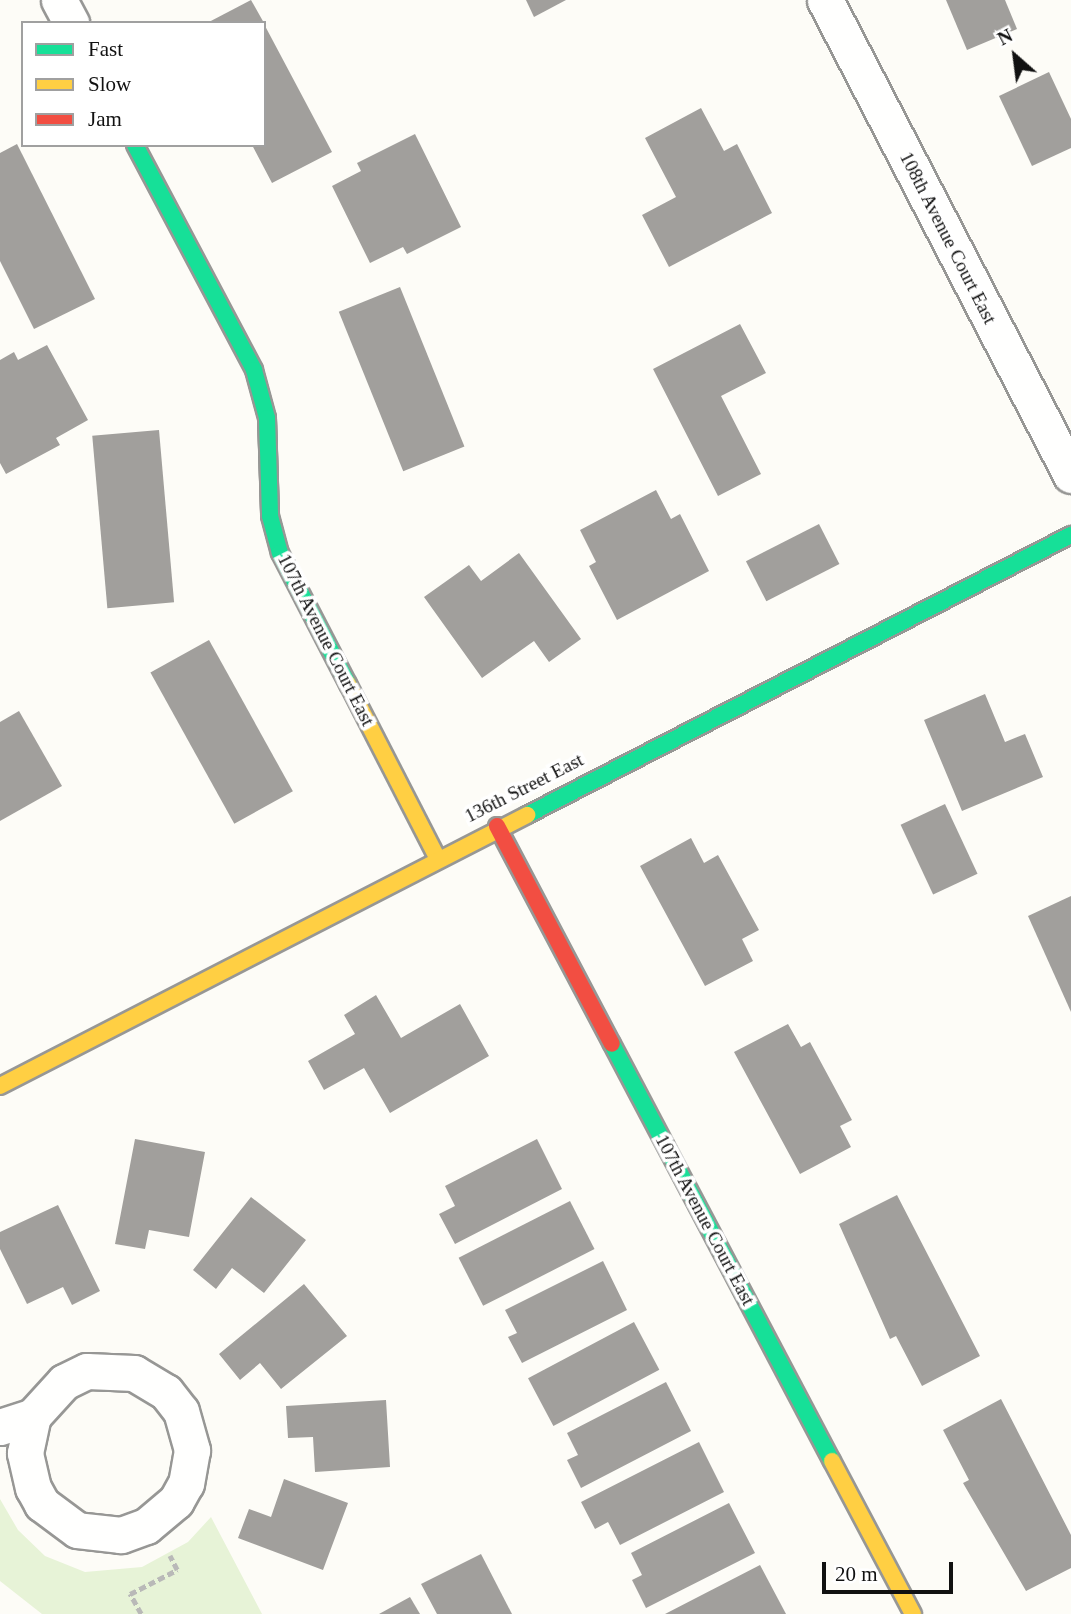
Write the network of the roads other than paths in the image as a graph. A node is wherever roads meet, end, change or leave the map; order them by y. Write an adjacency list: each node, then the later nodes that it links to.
1 (59, 0): 3 (street)
2 (825, 0): 5 (street, 108th Avenue Court East)
3 (70, 21)
4 (136, 147): 8 (street, 107th Avenue Court East)
5 (1071, 475)
6 (1071, 535): 7 (street, 136th Street East)
7 (497, 826): 8 (street, 136th Street East); 12 (street, 107th Avenue Court East)
8 (437, 857): 9 (street, 136th Street East)
9 (0, 1086)
10 (33, 1416): 10 (street); 11 (street)
11 (0, 1427)
12 (913, 1614)

